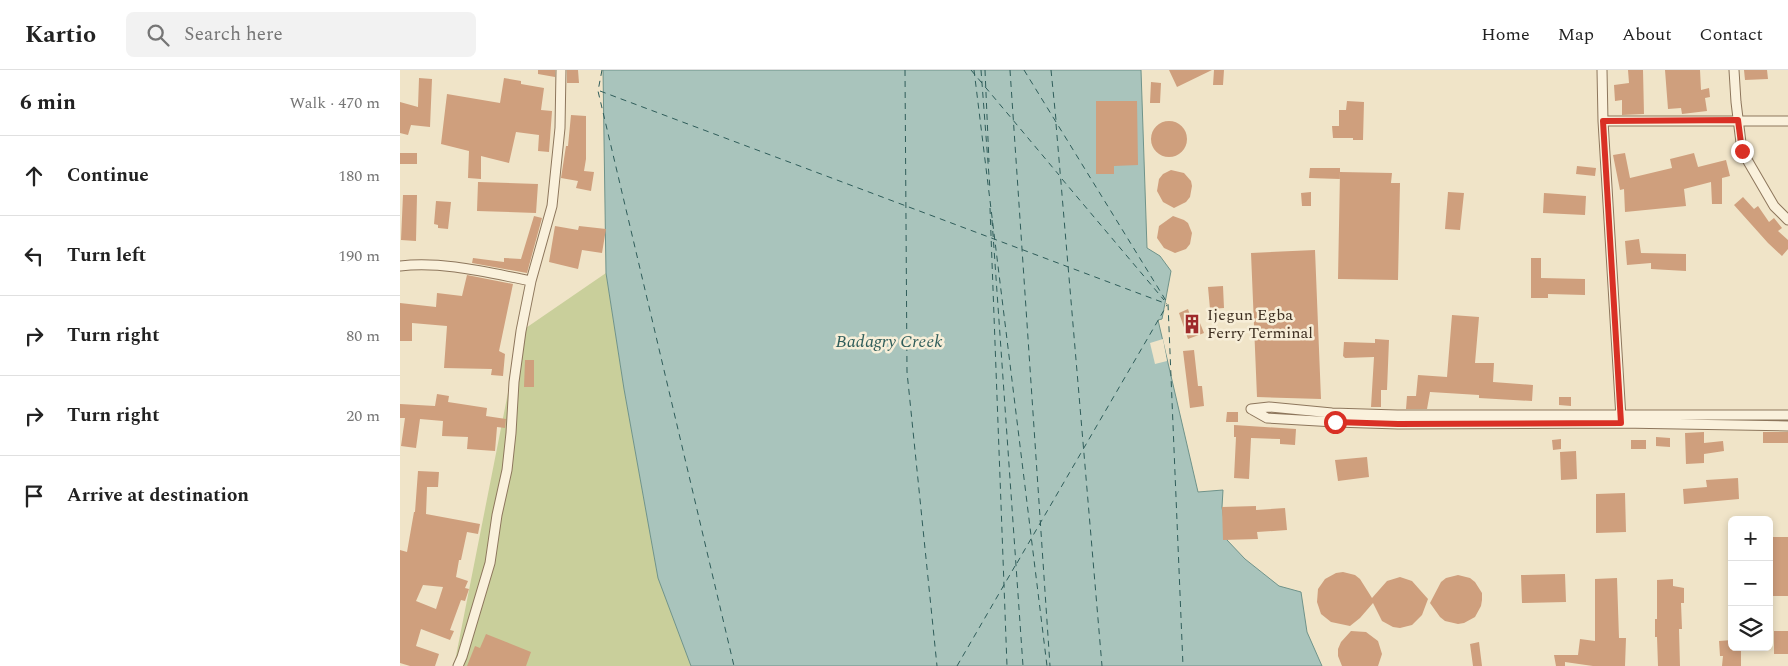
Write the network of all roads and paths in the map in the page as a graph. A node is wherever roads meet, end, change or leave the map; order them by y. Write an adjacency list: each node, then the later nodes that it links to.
1 (561, 70): 9 (street)
2 (1602, 70): 6 (street)
3 (1734, 70): 4 (street)
4 (1738, 120): 5 (street); 6 (street); 7 (street)
5 (1788, 120)
6 (1603, 121): 11 (street)
7 (1788, 220)
8 (400, 266): 9 (street)
9 (532, 281): 13 (street)
10 (1788, 415): 11 (street)
11 (1621, 419): 11 (street); 12 (street)
12 (1788, 426)
13 (458, 666)

